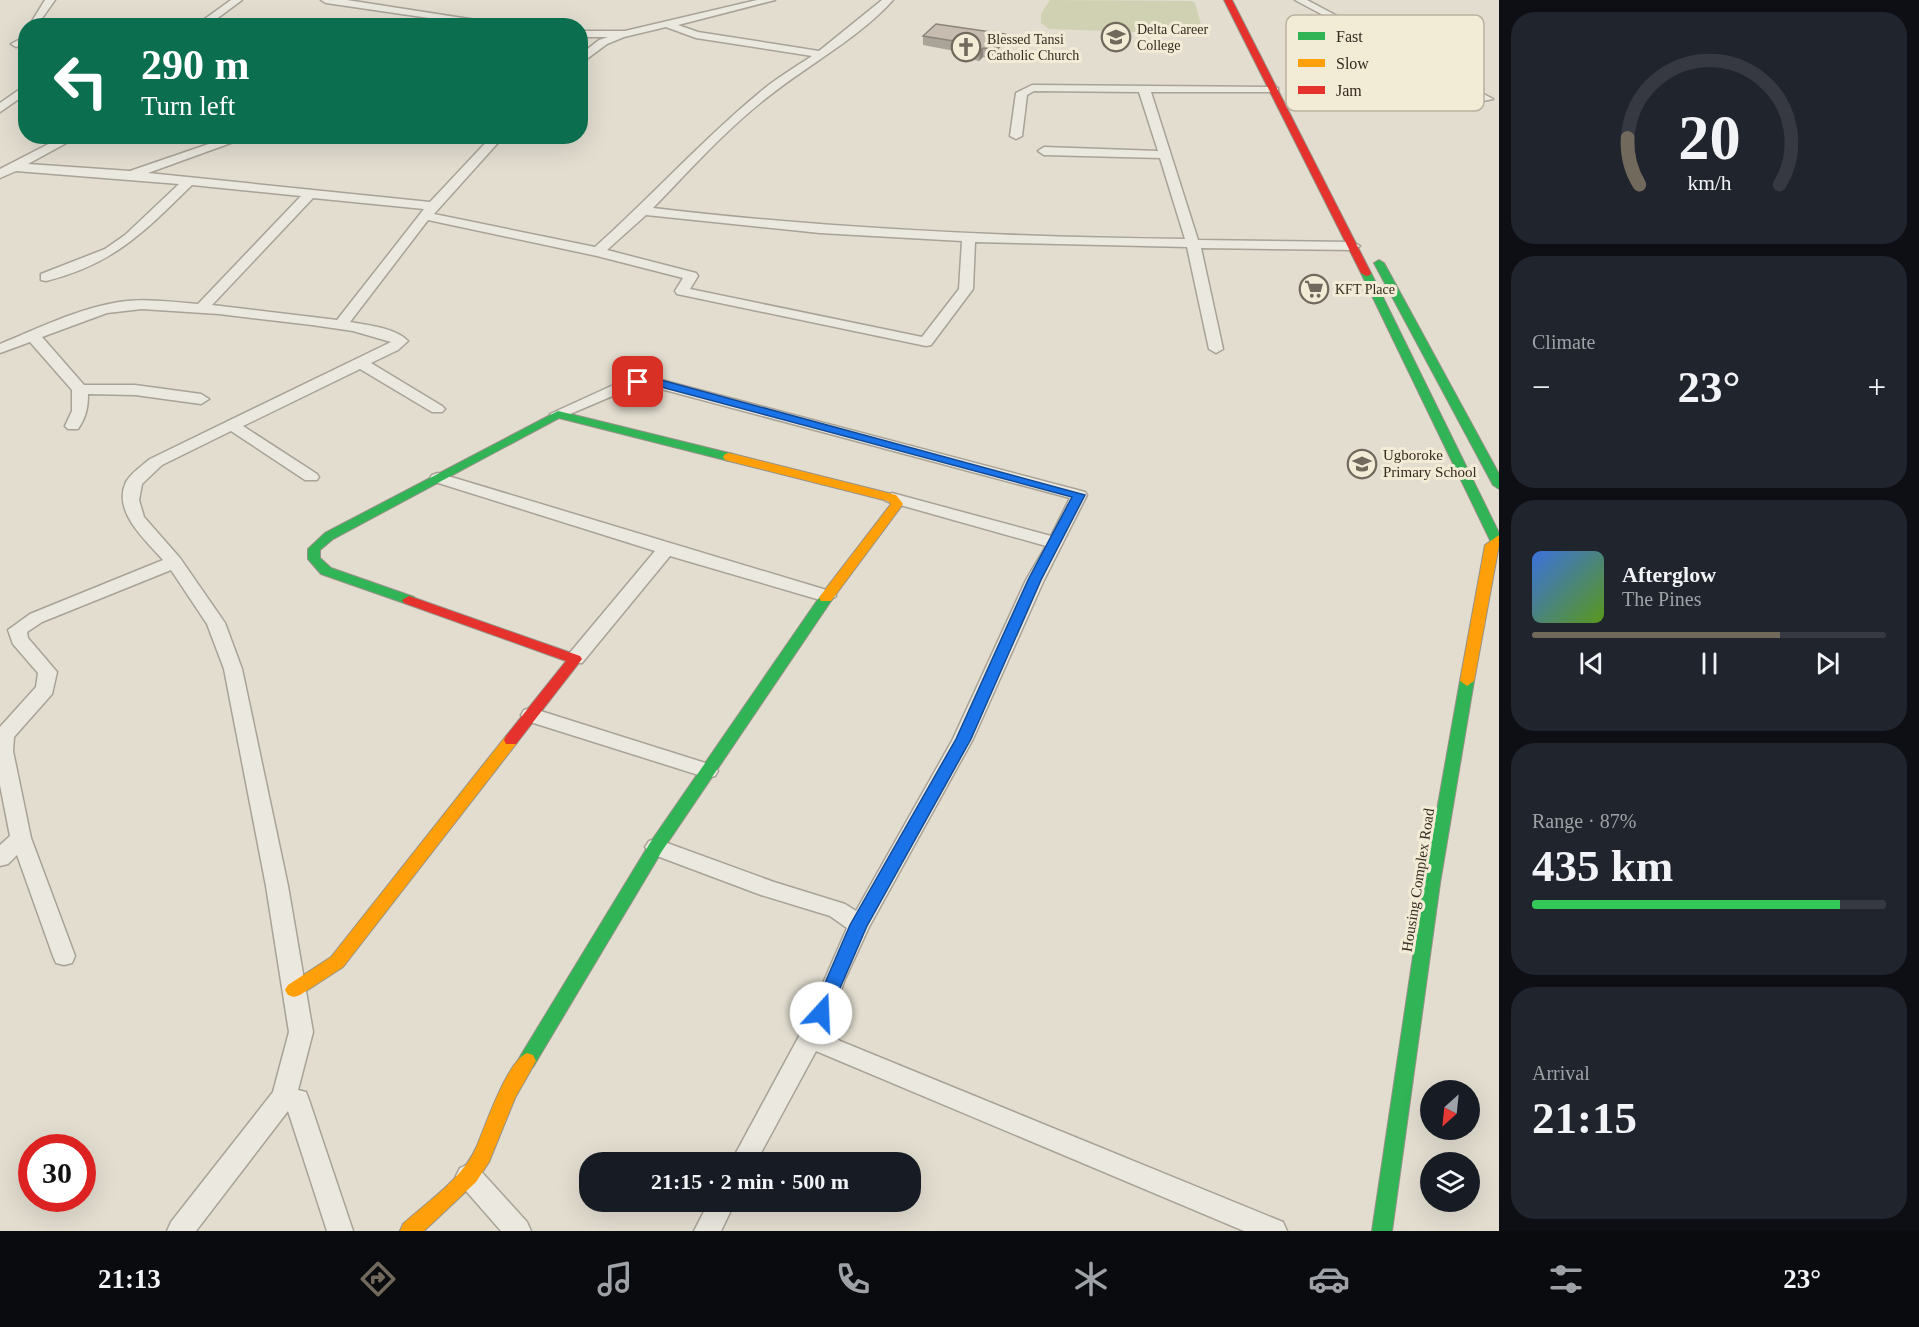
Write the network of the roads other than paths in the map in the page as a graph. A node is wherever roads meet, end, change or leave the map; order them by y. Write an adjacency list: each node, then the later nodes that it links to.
1 (50, 0): 10 (street)
2 (237, 0): 11 (street)
3 (326, 0): 12 (street)
4 (770, 0): 13 (street)
5 (888, 0): 16 (street)
6 (1228, 0): 20 (street)
7 (1242, 0): 18 (street)
8 (1300, 0): 9 (street)
9 (1328, 15)
10 (37, 18)
11 (211, 18)
12 (427, 18)
13 (669, 25): 15 (street); 16 (street)
14 (588, 33): 15 (street)
15 (625, 34): 17 (street)
16 (821, 54): 39 (street)
17 (588, 55)
18 (1286, 85)
19 (1144, 89): 20 (street); 26 (street); 31 (street)
20 (1274, 90): 42 (street)
21 (18, 94): 24 (street)
22 (1484, 97): 23 (street)
23 (1487, 99)
24 (0, 109)
25 (1299, 111): 35 (street)
26 (1016, 136)
27 (58, 144): 32 (street)
28 (219, 144): 34 (street)
29 (492, 144): 38 (street)
30 (1044, 151): 31 (street)
31 (1165, 155): 41 (street)
32 (13, 167): 33 (street); 34 (street)
33 (0, 174)
34 (129, 176): 36 (street)
35 (1334, 178)
36 (189, 181): 37 (street); 45 (street)
37 (309, 195): 38 (street); 46 (street)
38 (430, 211): 43 (street); 47 (street)
39 (643, 211): 40 (street); 43 (street)
40 (969, 239): 41 (street); 43 (street)
41 (1193, 243): 42 (street); 50 (street)
42 (1353, 246): 62 (street)
43 (598, 252)
44 (1373, 252): 60 (street)
45 (46, 277)
46 (200, 310): 47 (street); 48 (street)
47 (342, 323): 51 (street)
48 (33, 336): 49 (street); 52 (street)
49 (0, 349)
50 (1216, 349)
51 (361, 363): 54 (street); 56 (street)
52 (80, 389): 53 (street); 57 (street)
53 (201, 399)
54 (437, 409)
55 (558, 414): 59 (street); 61 (street); 63 (street)
56 (232, 425): 58 (street); 65 (street)
57 (73, 426)
58 (311, 477)
59 (438, 478): 64 (street); 67 (street)
60 (1499, 485)
61 (892, 498): 63 (street); 66 (street)
62 (1497, 540): 87 (street, Housing Complex Road)
63 (1056, 543): 73 (street)
64 (666, 549): 66 (street); 67 (street)
65 (174, 562): 70 (street); 75 (street)
66 (827, 596): 69 (street)
67 (575, 659): 68 (street)
68 (531, 715): 69 (street); 75 (street)
69 (708, 771): 71 (street)
70 (21, 838): 72 (street); 74 (street)
71 (656, 847): 73 (street); 79 (street)
72 (0, 858)
73 (859, 925): 76 (street)
74 (64, 956)
75 (294, 990): 77 (street)
76 (815, 1030): 78 (street); 86 (street)
77 (284, 1097): 81 (street); 82 (street)
78 (749, 1152)
79 (469, 1176): 83 (street); 84 (street)
80 (716, 1212): 85 (street)
81 (180, 1231)
82 (340, 1231)
83 (410, 1231)
84 (518, 1231)
85 (706, 1231)
86 (1275, 1231)
87 (1382, 1231)

